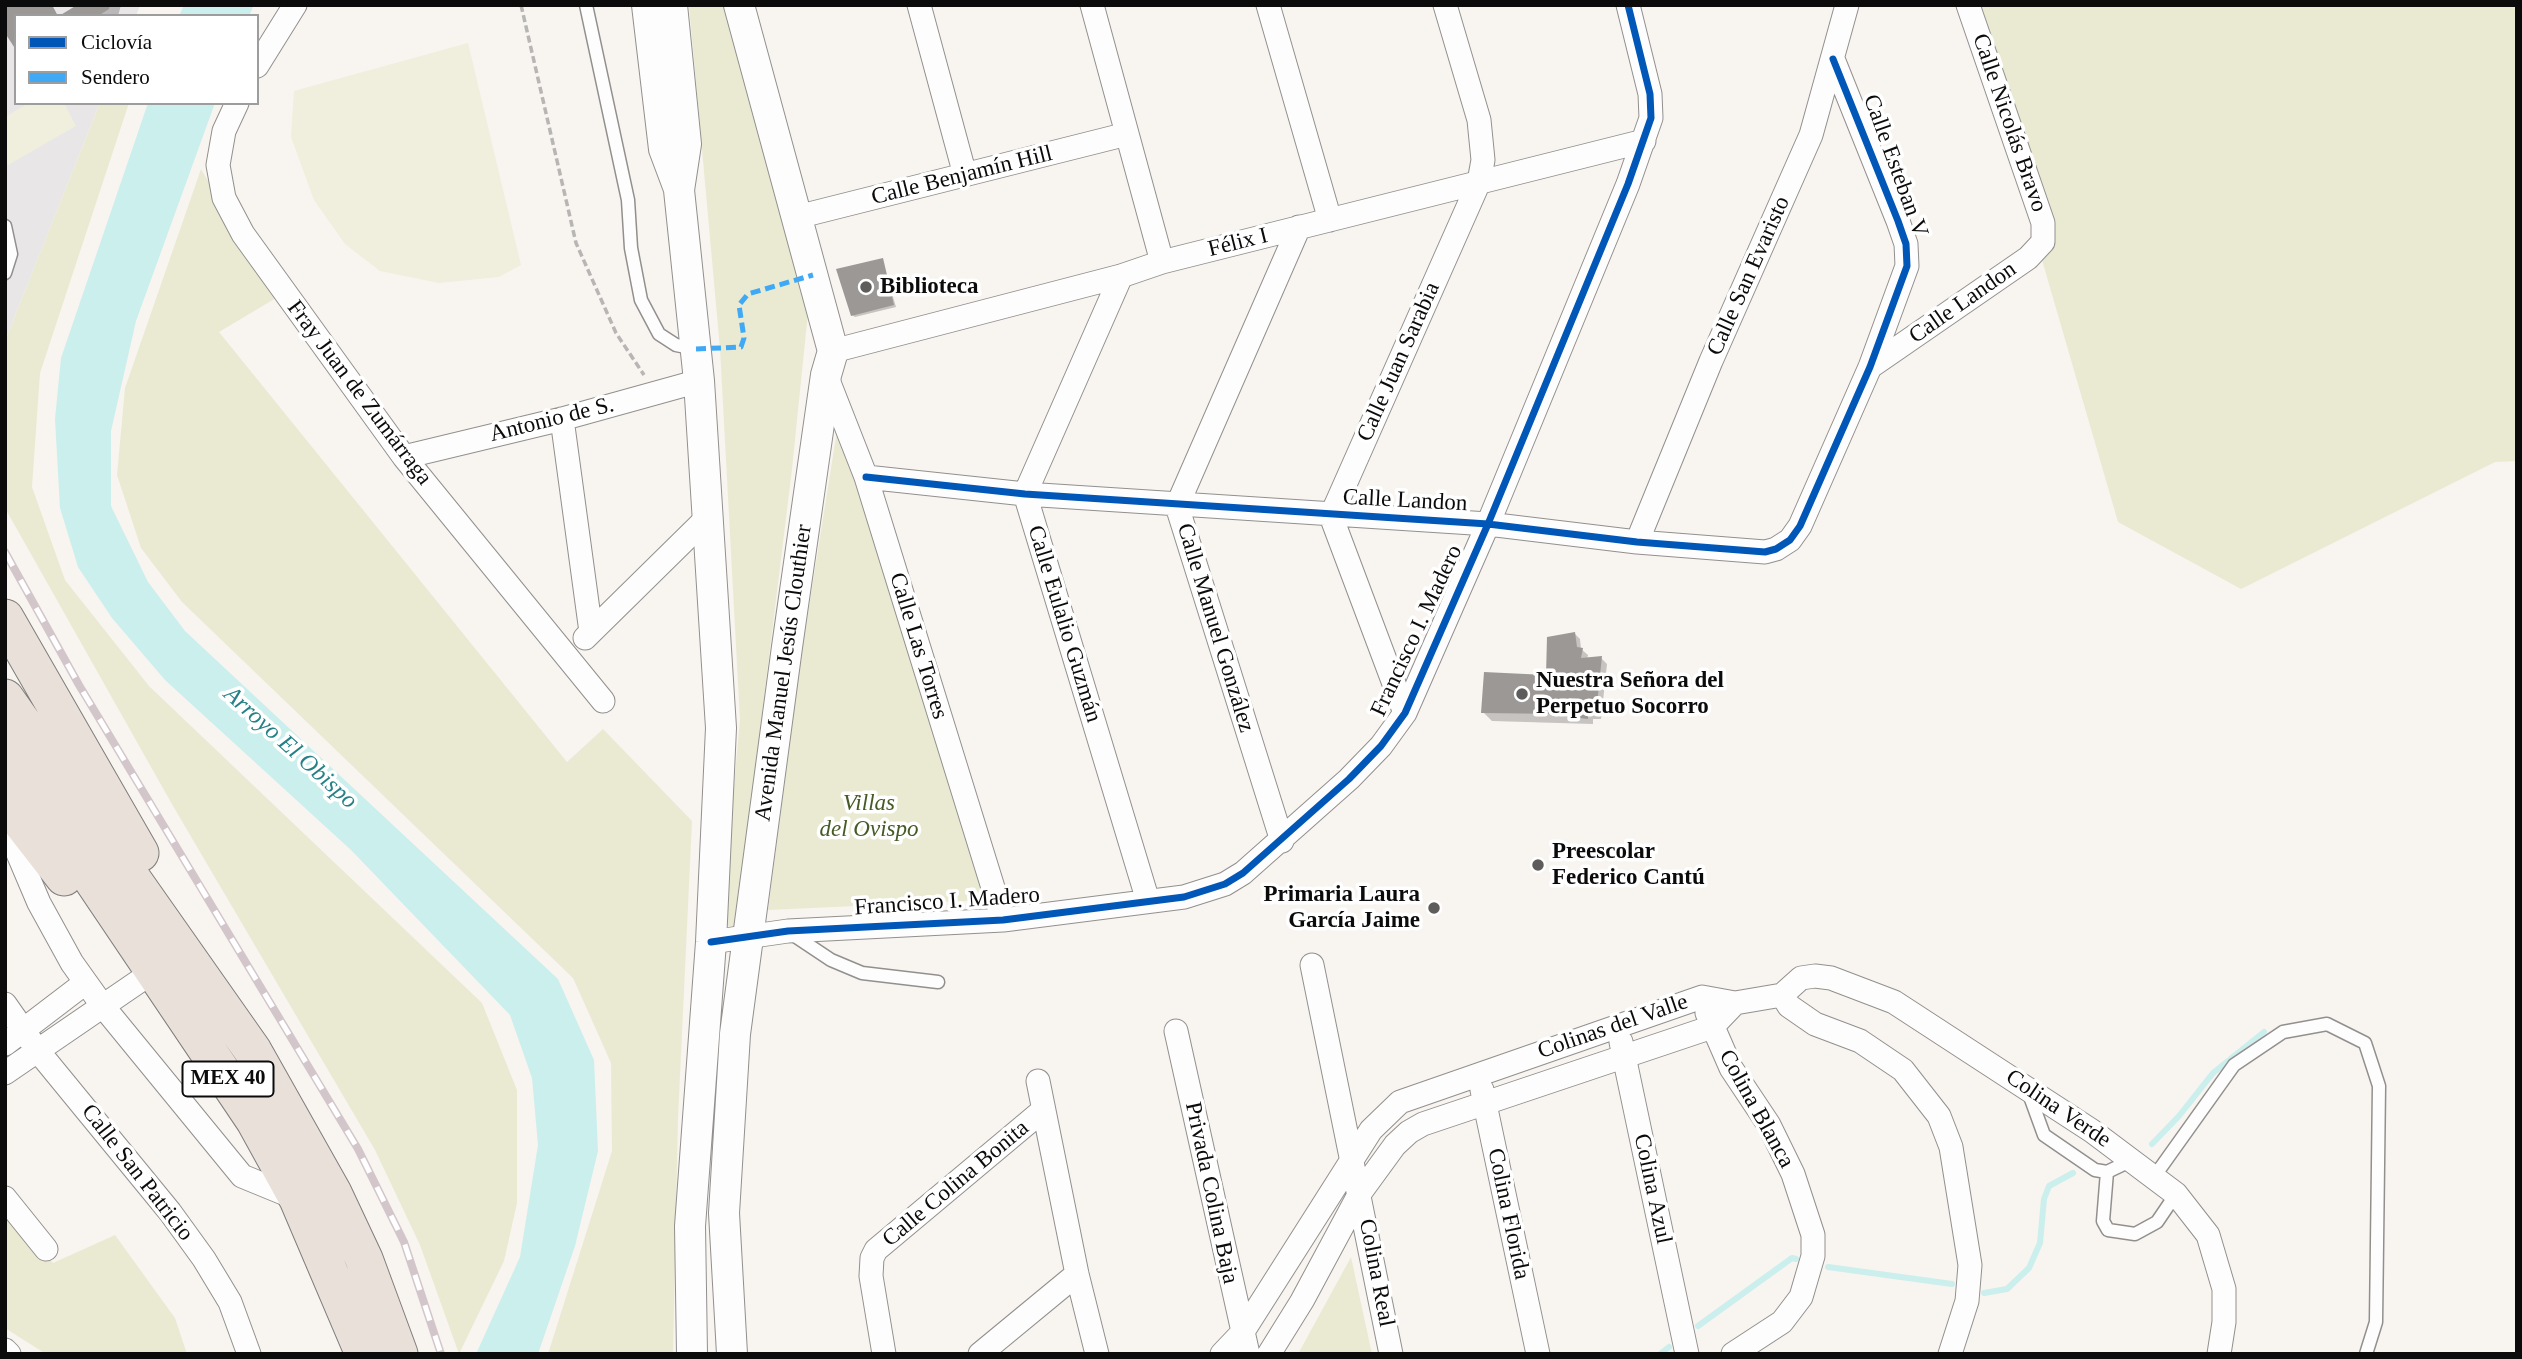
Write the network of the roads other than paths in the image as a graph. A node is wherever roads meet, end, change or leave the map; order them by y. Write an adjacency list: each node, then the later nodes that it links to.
1 (295, 5): 14 (street)
2 (586, 5): 29 (lane)
3 (647, 5): 20 (street)
4 (672, 5): 20 (street, Avenida Manuel Jesús Clouthier)
5 (740, 5): 21 (street, Avenida Manuel Jesús Clouthier)
6 (919, 5): 18 (street)
7 (1092, 5): 16 (street)
8 (1268, 5): 22 (street)
9 (1445, 5): 19 (street, Calle Juan Sarabia)
10 (1628, 5): 17 (street, Francisco I. Madero)
11 (1847, 5): 13 (street, Calle San Evaristo)
12 (1968, 5): 25 (street, Calle Nicolás Bravo)
13 (1833, 59): 31 (street, Calle Esteban V); 41 (street, Calle San Evaristo)
14 (259, 63)
15 (236, 105): 34 (street, Fray Juan de Zumárraga)
16 (1127, 134): 18 (street, Calle Benjamín Hill); 26 (street)
17 (1644, 141): 19 (street, Félix I); 40 (street, Francisco I. Madero)
18 (965, 175): 21 (street, Calle Benjamín Hill)
19 (1479, 182): 22 (street, Félix I); 39 (street, Calle Juan Sarabia)
20 (679, 190): 29 (street, Avenida Manuel Jesús Clouthier)
21 (797, 217): 30 (street, Avenida Manuel Jesús Clouthier)
22 (1330, 220): 24 (street, Félix I)
23 (5, 226): 27 (lane)
24 (1299, 228): 26 (street, Félix I); 37 (street, Calle Manuel González)
25 (2043, 242): 31 (street, Calle Landon)
26 (1162, 262): 28 (street, Félix I)
27 (5, 273)
28 (1121, 276): 30 (street, Félix I); 36 (street, Calle Eulalio Guzmán)
29 (696, 349): 32 (street, Avenida Manuel Jesús Clouthier)
30 (830, 363): 35 (street, Calle Las Torres); 56 (street, Avenida Manuel Jesús Clouthier)
31 (1870, 367): 41 (street, Calle Landon)
32 (699, 381): 33 (street, Antonio de S.); 38 (street, Avenida Manuel Jesús Clouthier)
33 (562, 419): 34 (street, Antonio de S.); 43 (street)
34 (404, 457): 44 (street, Fray Juan de Zumárraga)
35 (866, 477): 36 (street, Calle Landon); 54 (street, Calle Las Torres)
36 (1025, 495): 37 (street, Calle Landon); 53 (street, Calle Eulalio Guzmán)
37 (1177, 506): 39 (street, Calle Landon); 51 (street, Calle Manuel González)
38 (709, 516): 43 (street); 57 (street, Avenida Manuel Jesús Clouthier)
39 (1331, 516): 40 (street, Calle Landon); 47 (street)
40 (1488, 524): 41 (street, Calle Landon); 47 (street, Francisco I. Madero)
41 (1637, 542)
42 (5, 618): 60 (main road)
43 (591, 632): 44 (street)
44 (568, 656): 46 (street, Fray Juan de Zumárraga)
45 (5, 698): 52 (main road, MEX 40)
46 (603, 701)
47 (1405, 713): 51 (street, Francisco I. Madero)
48 (5, 750): 52 (main road, MEX 40)
49 (5, 801): 59 (main road)
50 (5, 823): 62 (street)
51 (1282, 841): 53 (street, Francisco I. Madero)
52 (116, 884): 59 (main road, MEX 40); 60 (main road, MEX 40)
53 (1148, 901): 54 (street, Francisco I. Madero)
54 (1003, 920): 55 (street, Francisco I. Madero)
55 (788, 931): 56 (street, Francisco I. Madero); 61 (lane)
56 (746, 935): 57 (street, Francisco I. Madero); 97 (street, Avenida Manuel Jesús Clouthier)
57 (710, 942): 96 (street, Avenida Manuel Jesús Clouthier)
58 (1312, 965): 80 (street, Colina Real)
59 (152, 968): 67 (street); 87 (main road, MEX 40)
60 (205, 982): 95 (main road, MEX 40)
61 (938, 982)
62 (85, 983): 67 (street); 71 (street)
63 (1782, 995): 65 (street); 77 (street, Colina Verde); 107 (street)
64 (1702, 997): 65 (street, Colinas del Valle); 68 (street, Colinas del Valle); 69 (street, Colina Blanca)
65 (1735, 1003): 69 (street, Colinas del Valle)
66 (5, 1004): 71 (street, Calle San Patricio)
67 (102, 1005): 72 (street); 87 (street)
68 (1617, 1025): 73 (street, Colina Azul); 75 (street, Colinas del Valle)
69 (1712, 1027): 73 (street, Colinas del Valle); 106 (street, Colina Blanca)
70 (1176, 1031): 90 (street, Privada Colina Baja)
71 (15, 1037): 72 (street, Calle San Patricio)
72 (38, 1051): 74 (street); 93 (street, Calle San Patricio)
73 (1624, 1056): 78 (street, Colinas del Valle); 105 (street, Colina Azul)
74 (5, 1073)
75 (1479, 1073): 78 (street, Colina Florida); 80 (street, Colinas del Valle)
76 (1038, 1081): 79 (street)
77 (2026, 1088): 81 (street, Colina Verde); 82 (lane)
78 (1485, 1105): 84 (street, Colinas del Valle); 104 (street, Colina Florida)
79 (1042, 1111): 89 (street); 98 (street, Calle Colina Bonita)
80 (1353, 1155): 84 (street, Colina Real); 90 (street, Colinas del Valle)
81 (2132, 1160): 82 (lane); 83 (street, Colina Verde)
82 (2108, 1171): 85 (lane)
83 (2154, 1177): 85 (street, Colina Verde); 109 (lane)
84 (1360, 1193): 102 (street, Colinas del Valle); 103 (street, Colina Real)
85 (2176, 1194): 108 (street, Colina Verde)
86 (5, 1198): 88 (street)
87 (298, 1199): 94 (main road, MEX 40)
88 (46, 1249)
89 (1077, 1274): 99 (street); 100 (street)
90 (1245, 1343): 101 (street, Colinas del Valle)
91 (5, 1350): 92 (street)
92 (9, 1354)
93 (249, 1354)
94 (364, 1354)
95 (399, 1354)
96 (692, 1354)
97 (732, 1354)
98 (884, 1354)
99 (980, 1354)
100 (1097, 1354)
101 (1222, 1354)
102 (1269, 1354)
103 (1391, 1354)
104 (1538, 1354)
105 (1687, 1354)
106 (1733, 1354)
107 (1950, 1354)
108 (2219, 1354)
109 (2366, 1354)

